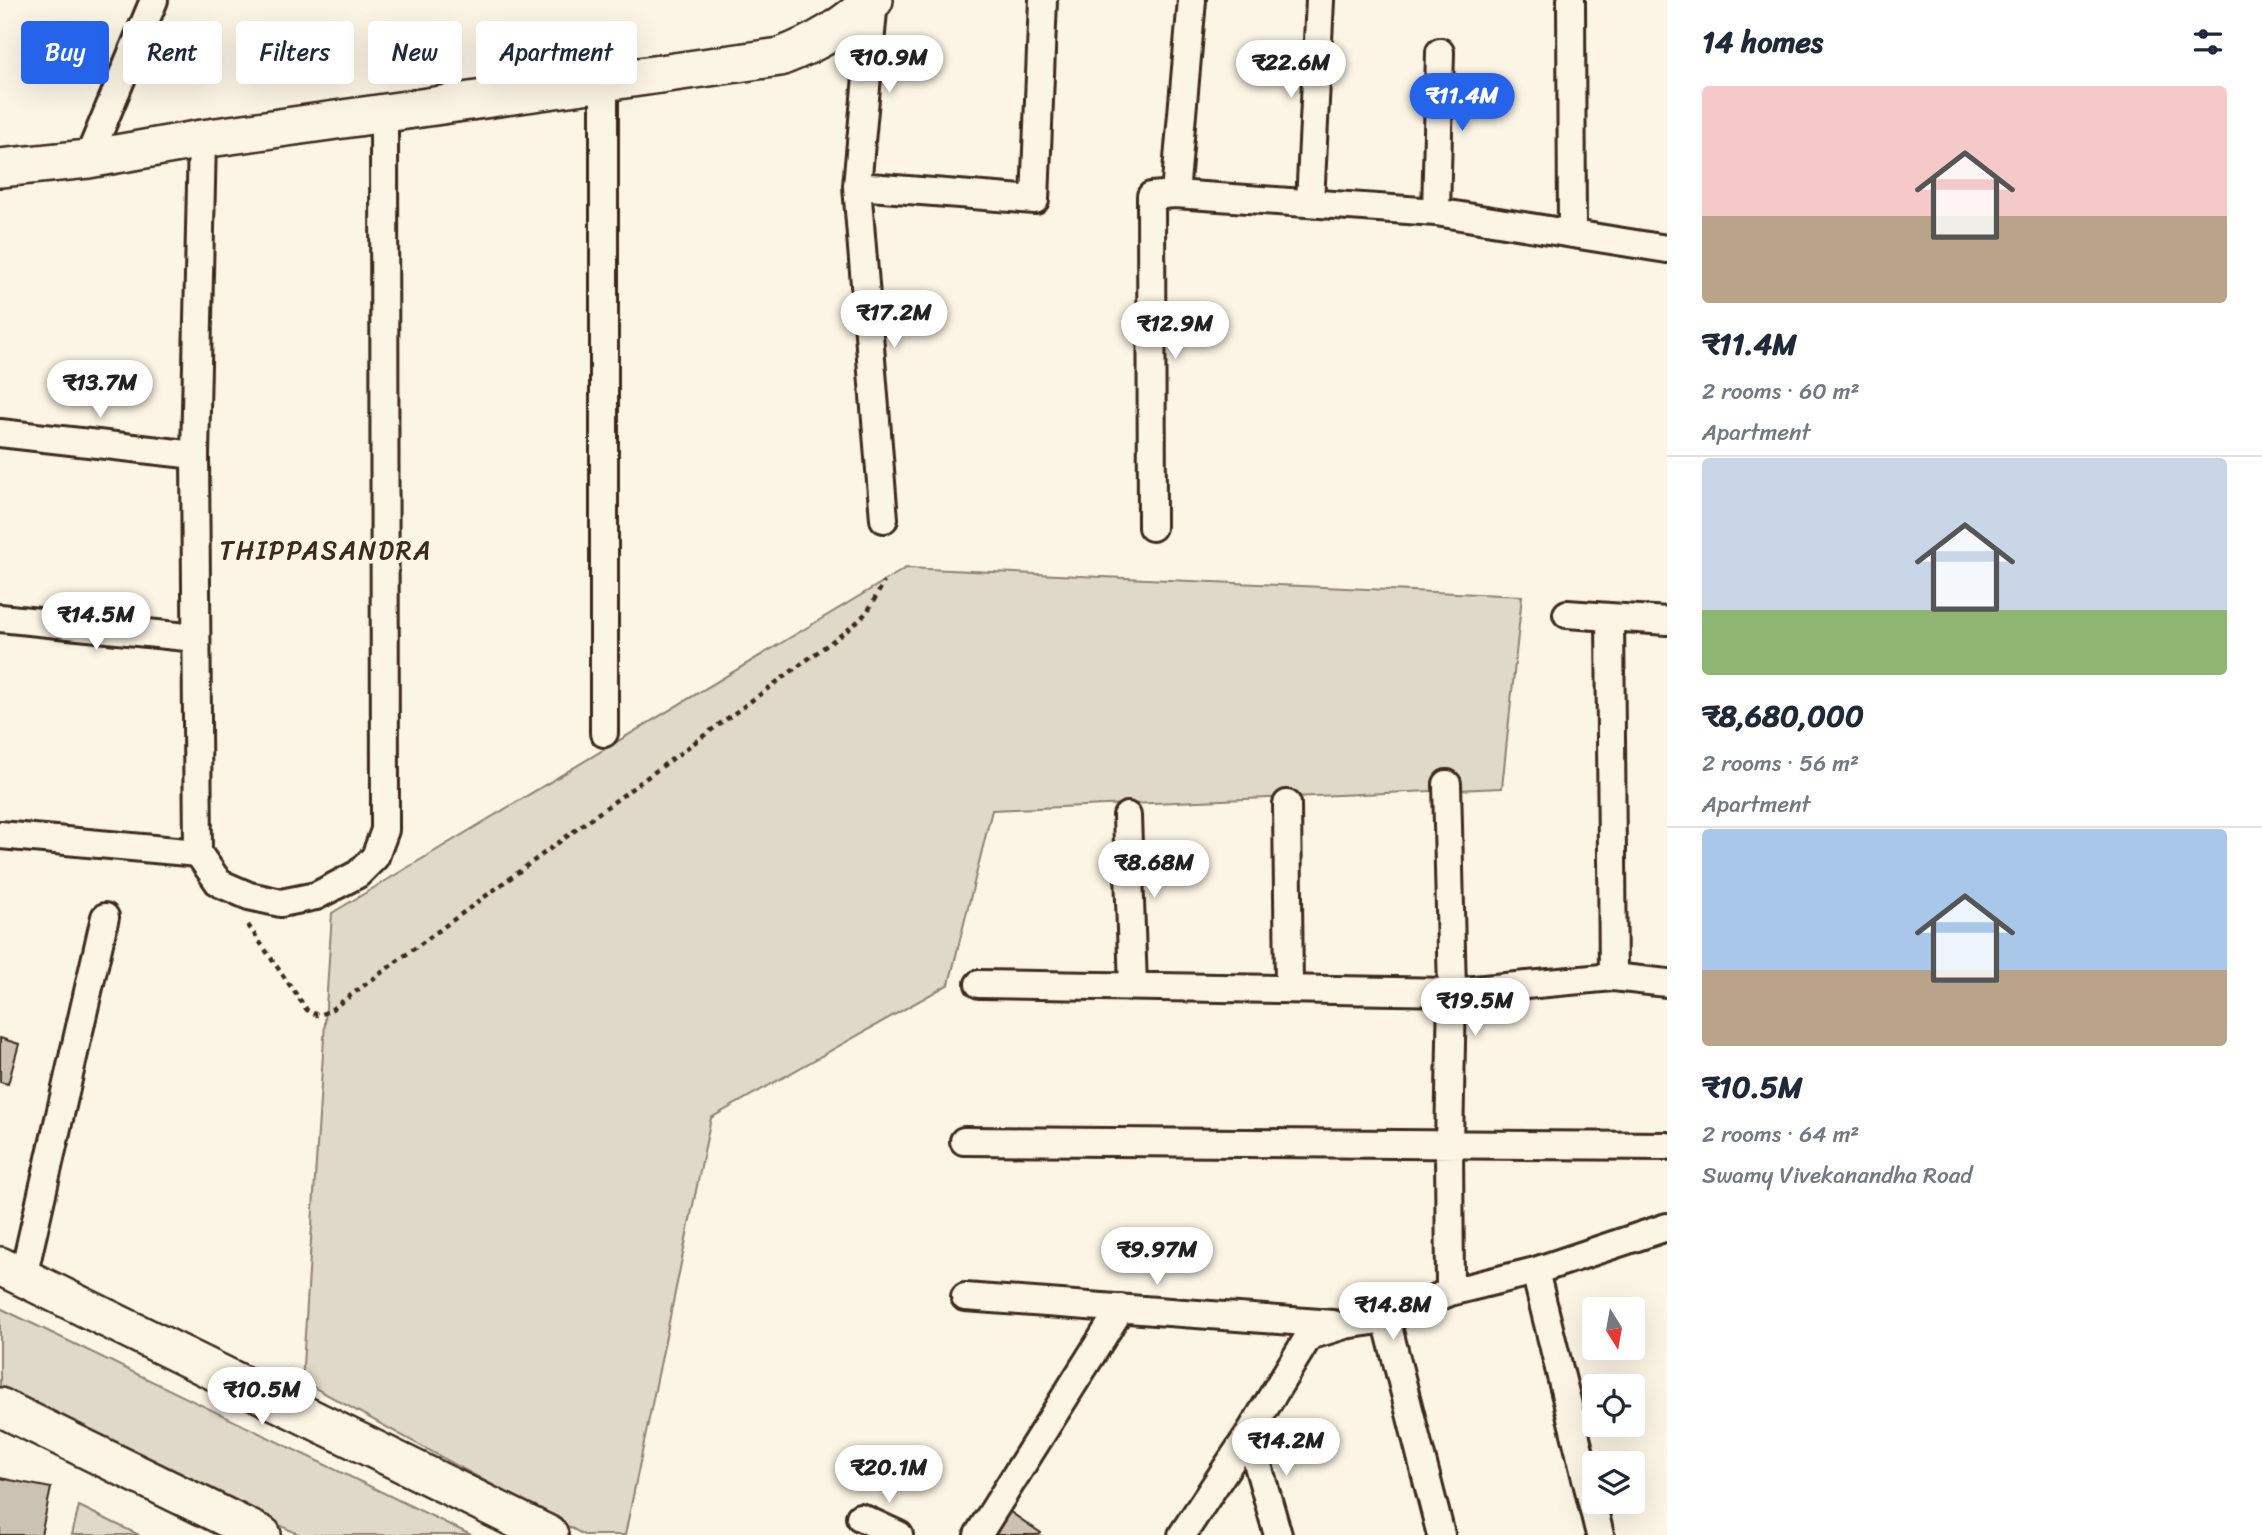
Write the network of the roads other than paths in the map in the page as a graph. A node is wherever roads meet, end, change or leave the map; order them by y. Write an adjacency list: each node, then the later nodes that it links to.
1 (154, 0): 13 (street)
2 (874, 0): 8 (street); 15 (street)
3 (1043, 0): 15 (street)
4 (1192, 0): 16 (street)
5 (1320, 0): 17 (street)
6 (1571, 0): 19 (street)
7 (1440, 52): 18 (street)
8 (637, 78)
9 (597, 84): 11 (street)
10 (604, 84): 30 (street)
11 (384, 114): 12 (street); 35 (street)
12 (202, 139): 13 (street); 22 (street)
13 (88, 159): 14 (street)
14 (0, 168)
15 (857, 186): 23 (street)
16 (1175, 194): 17 (street); 24 (street)
17 (1310, 203): 18 (street)
18 (1436, 212): 19 (street)
19 (1572, 234): 20 (street)
20 (1667, 249)
21 (0, 433): 22 (street)
22 (195, 455): 29 (street)
23 (884, 519)
24 (1152, 527)
25 (1567, 614): 26 (street)
26 (1610, 617): 28 (street); 37 (street)
27 (0, 618): 29 (street)
28 (1667, 621)
29 (197, 638): 35 (street)
30 (604, 733)
31 (1447, 784): 42 (street)
32 (1287, 804): 41 (street)
33 (1128, 816): 40 (street)
34 (0, 835): 35 (street)
35 (198, 853)
36 (104, 917): 48 (street)
37 (1613, 977): 38 (street); 42 (street)
38 (1667, 983)
39 (979, 984): 40 (street)
40 (1133, 986): 41 (street)
41 (1289, 989): 42 (street)
42 (1452, 992): 44 (street)
43 (964, 1141): 44 (street)
44 (1449, 1145): 45 (street); 49 (street)
45 (1667, 1146)
46 (1667, 1227): 47 (street)
47 (1535, 1271): 49 (street); 64 (street)
48 (11, 1272): 58 (street)
49 (1450, 1292): 52 (street)
50 (965, 1297): 51 (street)
51 (1121, 1308): 53 (street); 60 (street)
52 (1386, 1320): 53 (street); 63 (street)
53 (1345, 1325): 55 (street)
54 (0, 1407): 57 (street)
55 (1249, 1434): 61 (street); 62 (street)
56 (860, 1517): 59 (street)
57 (262, 1535)
58 (549, 1535)
59 (899, 1535)
60 (978, 1535)
61 (1182, 1535)
62 (1278, 1535)
63 (1441, 1535)
64 (1600, 1535)

